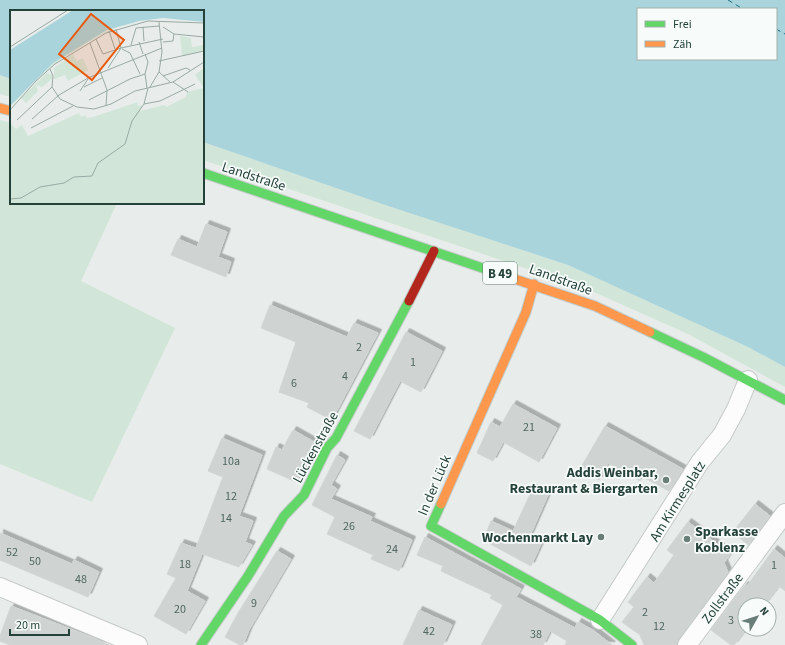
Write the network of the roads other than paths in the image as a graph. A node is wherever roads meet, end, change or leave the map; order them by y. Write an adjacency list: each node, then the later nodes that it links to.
1 (0, 108): 2 (street)
2 (10, 111)
3 (204, 173): 4 (street, Landstraße / B 49)
4 (434, 250): 5 (street, Landstraße / B 49); 12 (street, Lückenstraße)
5 (534, 284): 6 (street, Landstraße / B 49); 10 (street, In der Lück)
6 (748, 380): 7 (street, Landstraße / B 49); 10 (street, Am Kirmesplatz)
7 (785, 400)
8 (783, 521): 14 (street, Zollstraße)
9 (0, 587): 11 (street)
10 (600, 620): 13 (street, In der Lück)
11 (138, 645)
12 (201, 645)
13 (632, 645)
14 (687, 645)

